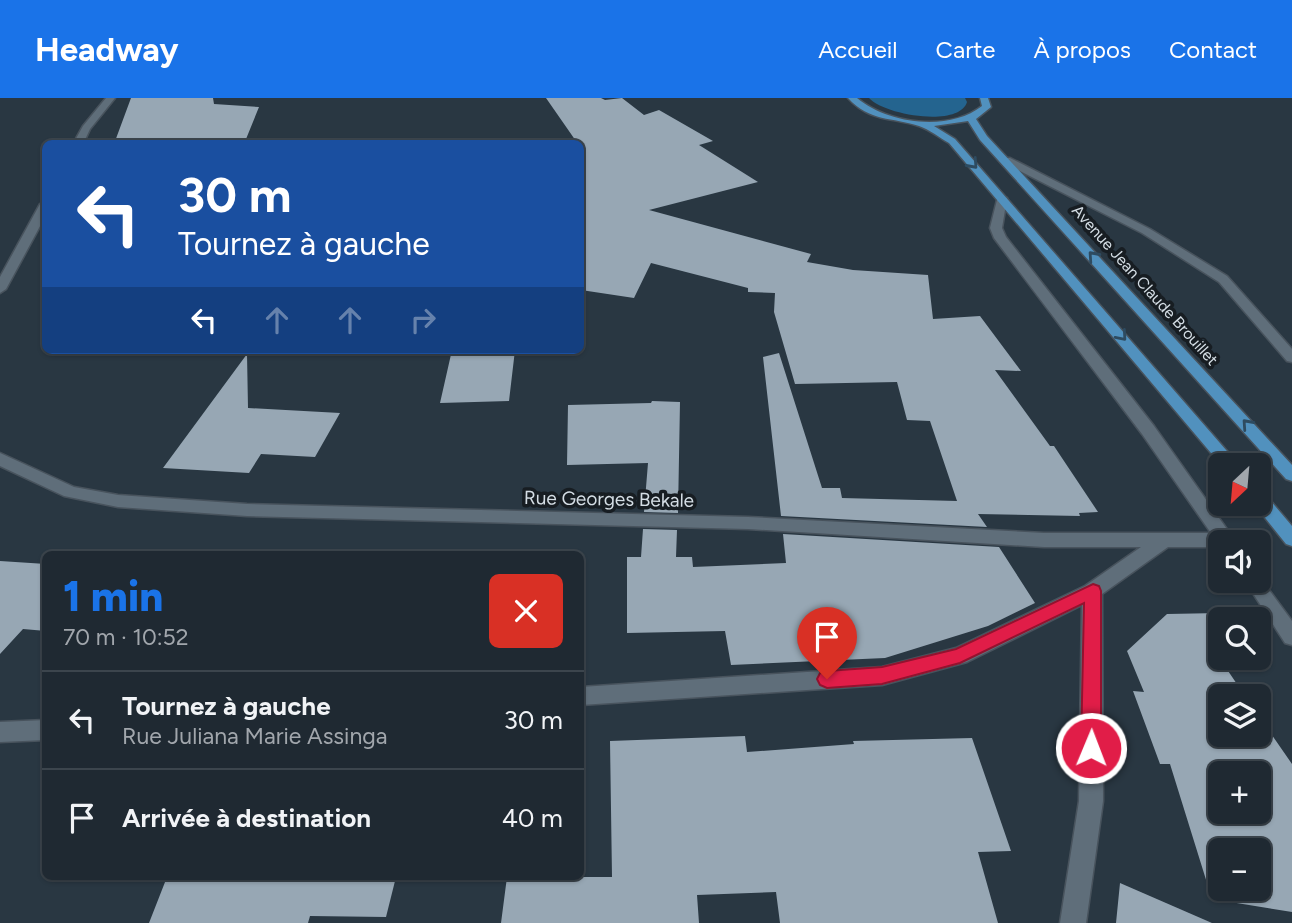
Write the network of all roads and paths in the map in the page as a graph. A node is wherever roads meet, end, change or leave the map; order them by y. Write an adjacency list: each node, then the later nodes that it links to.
1 (852, 98): 5 (main road)
2 (984, 98): 4 (main road)
3 (109, 101): 6 (street)
4 (972, 120): 5 (main road); 7 (main road, Avenue Jean Claude Brouillet)
5 (920, 122): 8 (main road, one-way to 8)
6 (80, 140)
7 (1006, 160): 11 (street); 14 (main road, Avenue Jean Claude Brouillet, one-way to 7)
8 (1002, 198): 12 (main road, one-way to 12); 16 (street)
9 (42, 211): 10 (street)
10 (0, 289)
11 (1292, 358)
12 (1221, 453)
13 (0, 460): 18 (street, Rue Georges Bekale)
14 (1292, 475)
15 (1271, 513): 17 (main road)
16 (1218, 530)
17 (1292, 539)
18 (1164, 540): 19 (street, Rue Georges Bekale); 20 (street)
19 (1208, 541)
20 (1093, 591): 23 (street); 26 (street)
21 (1262, 593): 22 (street)
22 (1292, 637)
23 (584, 696)
24 (42, 730): 25 (street)
25 (0, 732)
26 (1073, 923)

